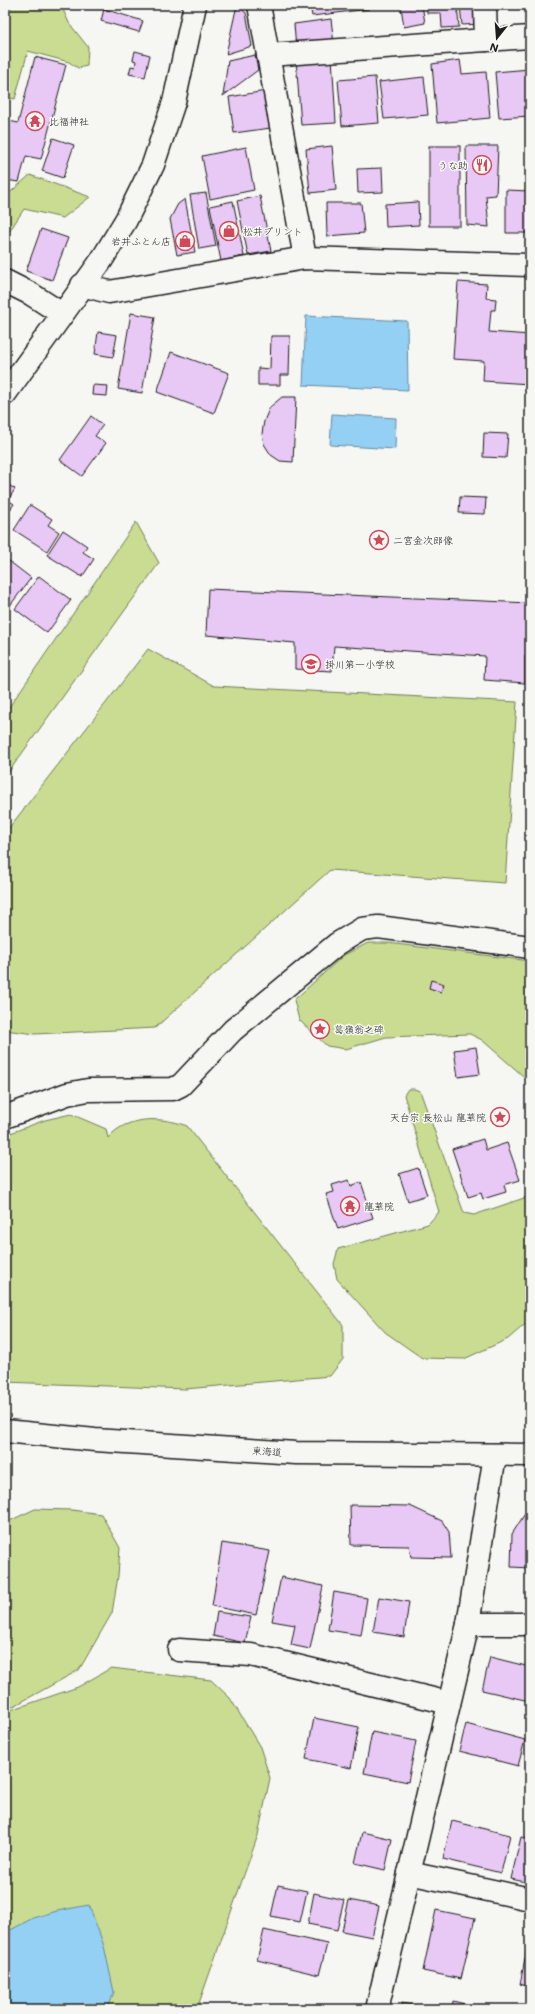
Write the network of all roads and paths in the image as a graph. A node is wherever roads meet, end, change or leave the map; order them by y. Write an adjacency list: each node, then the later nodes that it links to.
1 (195, 5): 10 (street)
2 (259, 5): 6 (street)
3 (485, 5): 5 (street)
4 (530, 36): 5 (street)
5 (486, 40): 6 (street)
6 (268, 55): 7 (street)
7 (305, 258): 8 (street); 10 (street)
8 (530, 265)
9 (5, 281): 11 (street)
10 (82, 285): 11 (street)
11 (62, 314): 12 (street)
12 (5, 394)
13 (530, 947): 14 (street)
14 (5, 1116)
15 (5, 1431): 16 (street, 東海道)
16 (495, 1455): 17 (street, 東海道); 18 (street)
17 (530, 1455)
18 (468, 1624): 19 (street); 21 (street)
19 (530, 1624)
20 (179, 1650): 21 (street)
21 (449, 1703): 22 (street)
22 (409, 1873): 23 (street); 24 (street)
23 (530, 1899)
24 (377, 2009)

